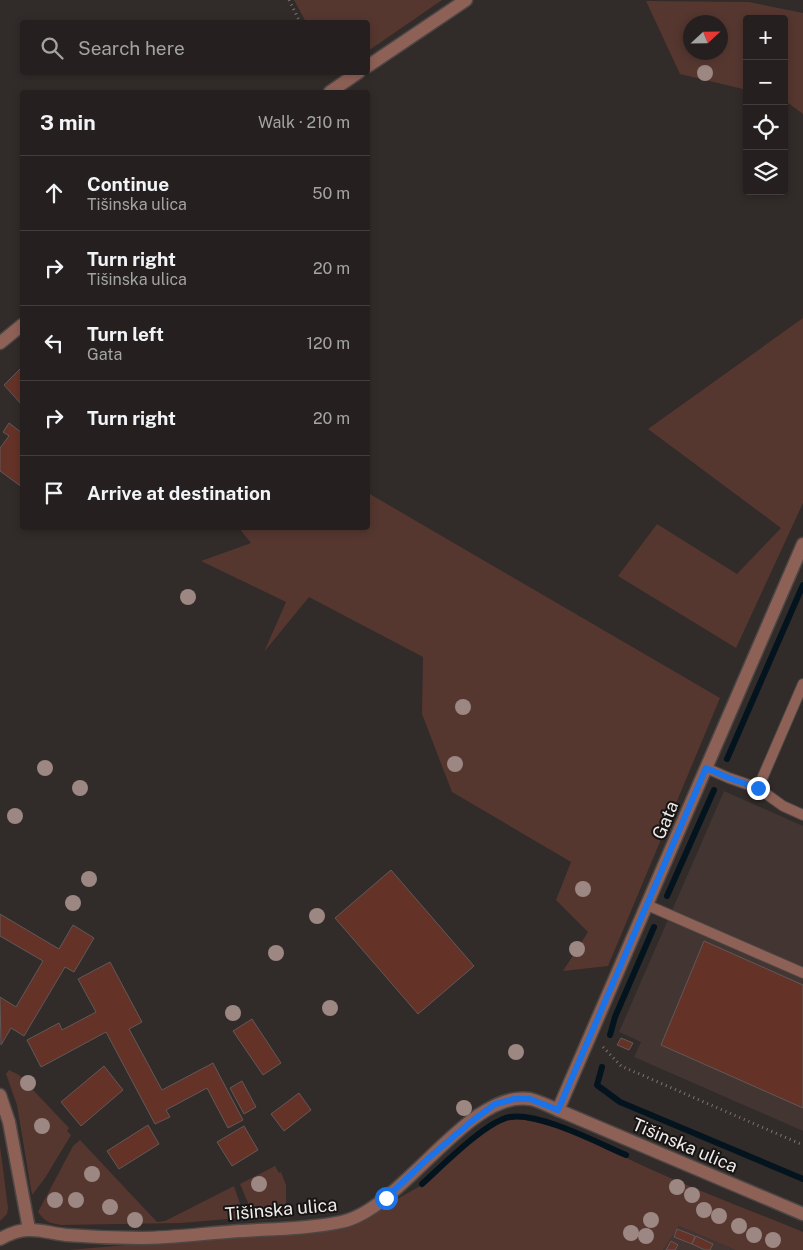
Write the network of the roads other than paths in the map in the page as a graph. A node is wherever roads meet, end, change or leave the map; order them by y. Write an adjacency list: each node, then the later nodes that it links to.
1 (466, 0): 2 (street)
2 (370, 65)
3 (355, 75): 4 (street)
4 (333, 90)
5 (20, 327): 6 (street)
6 (0, 343)
7 (803, 544): 9 (street, Gata)
8 (803, 684): 10 (lane)
9 (706, 768): 10 (lane); 12 (street, Gata)
10 (758, 788): 11 (lane)
11 (803, 815)
12 (647, 905): 13 (lane); 15 (street, Gata)
13 (803, 973)
14 (0, 1095): 17 (street)
15 (558, 1110): 16 (street, Tišinska ulica); 17 (street, Tišinska ulica)
16 (803, 1214)
17 (29, 1229): 18 (street, Tišinska ulica)
18 (0, 1239)

